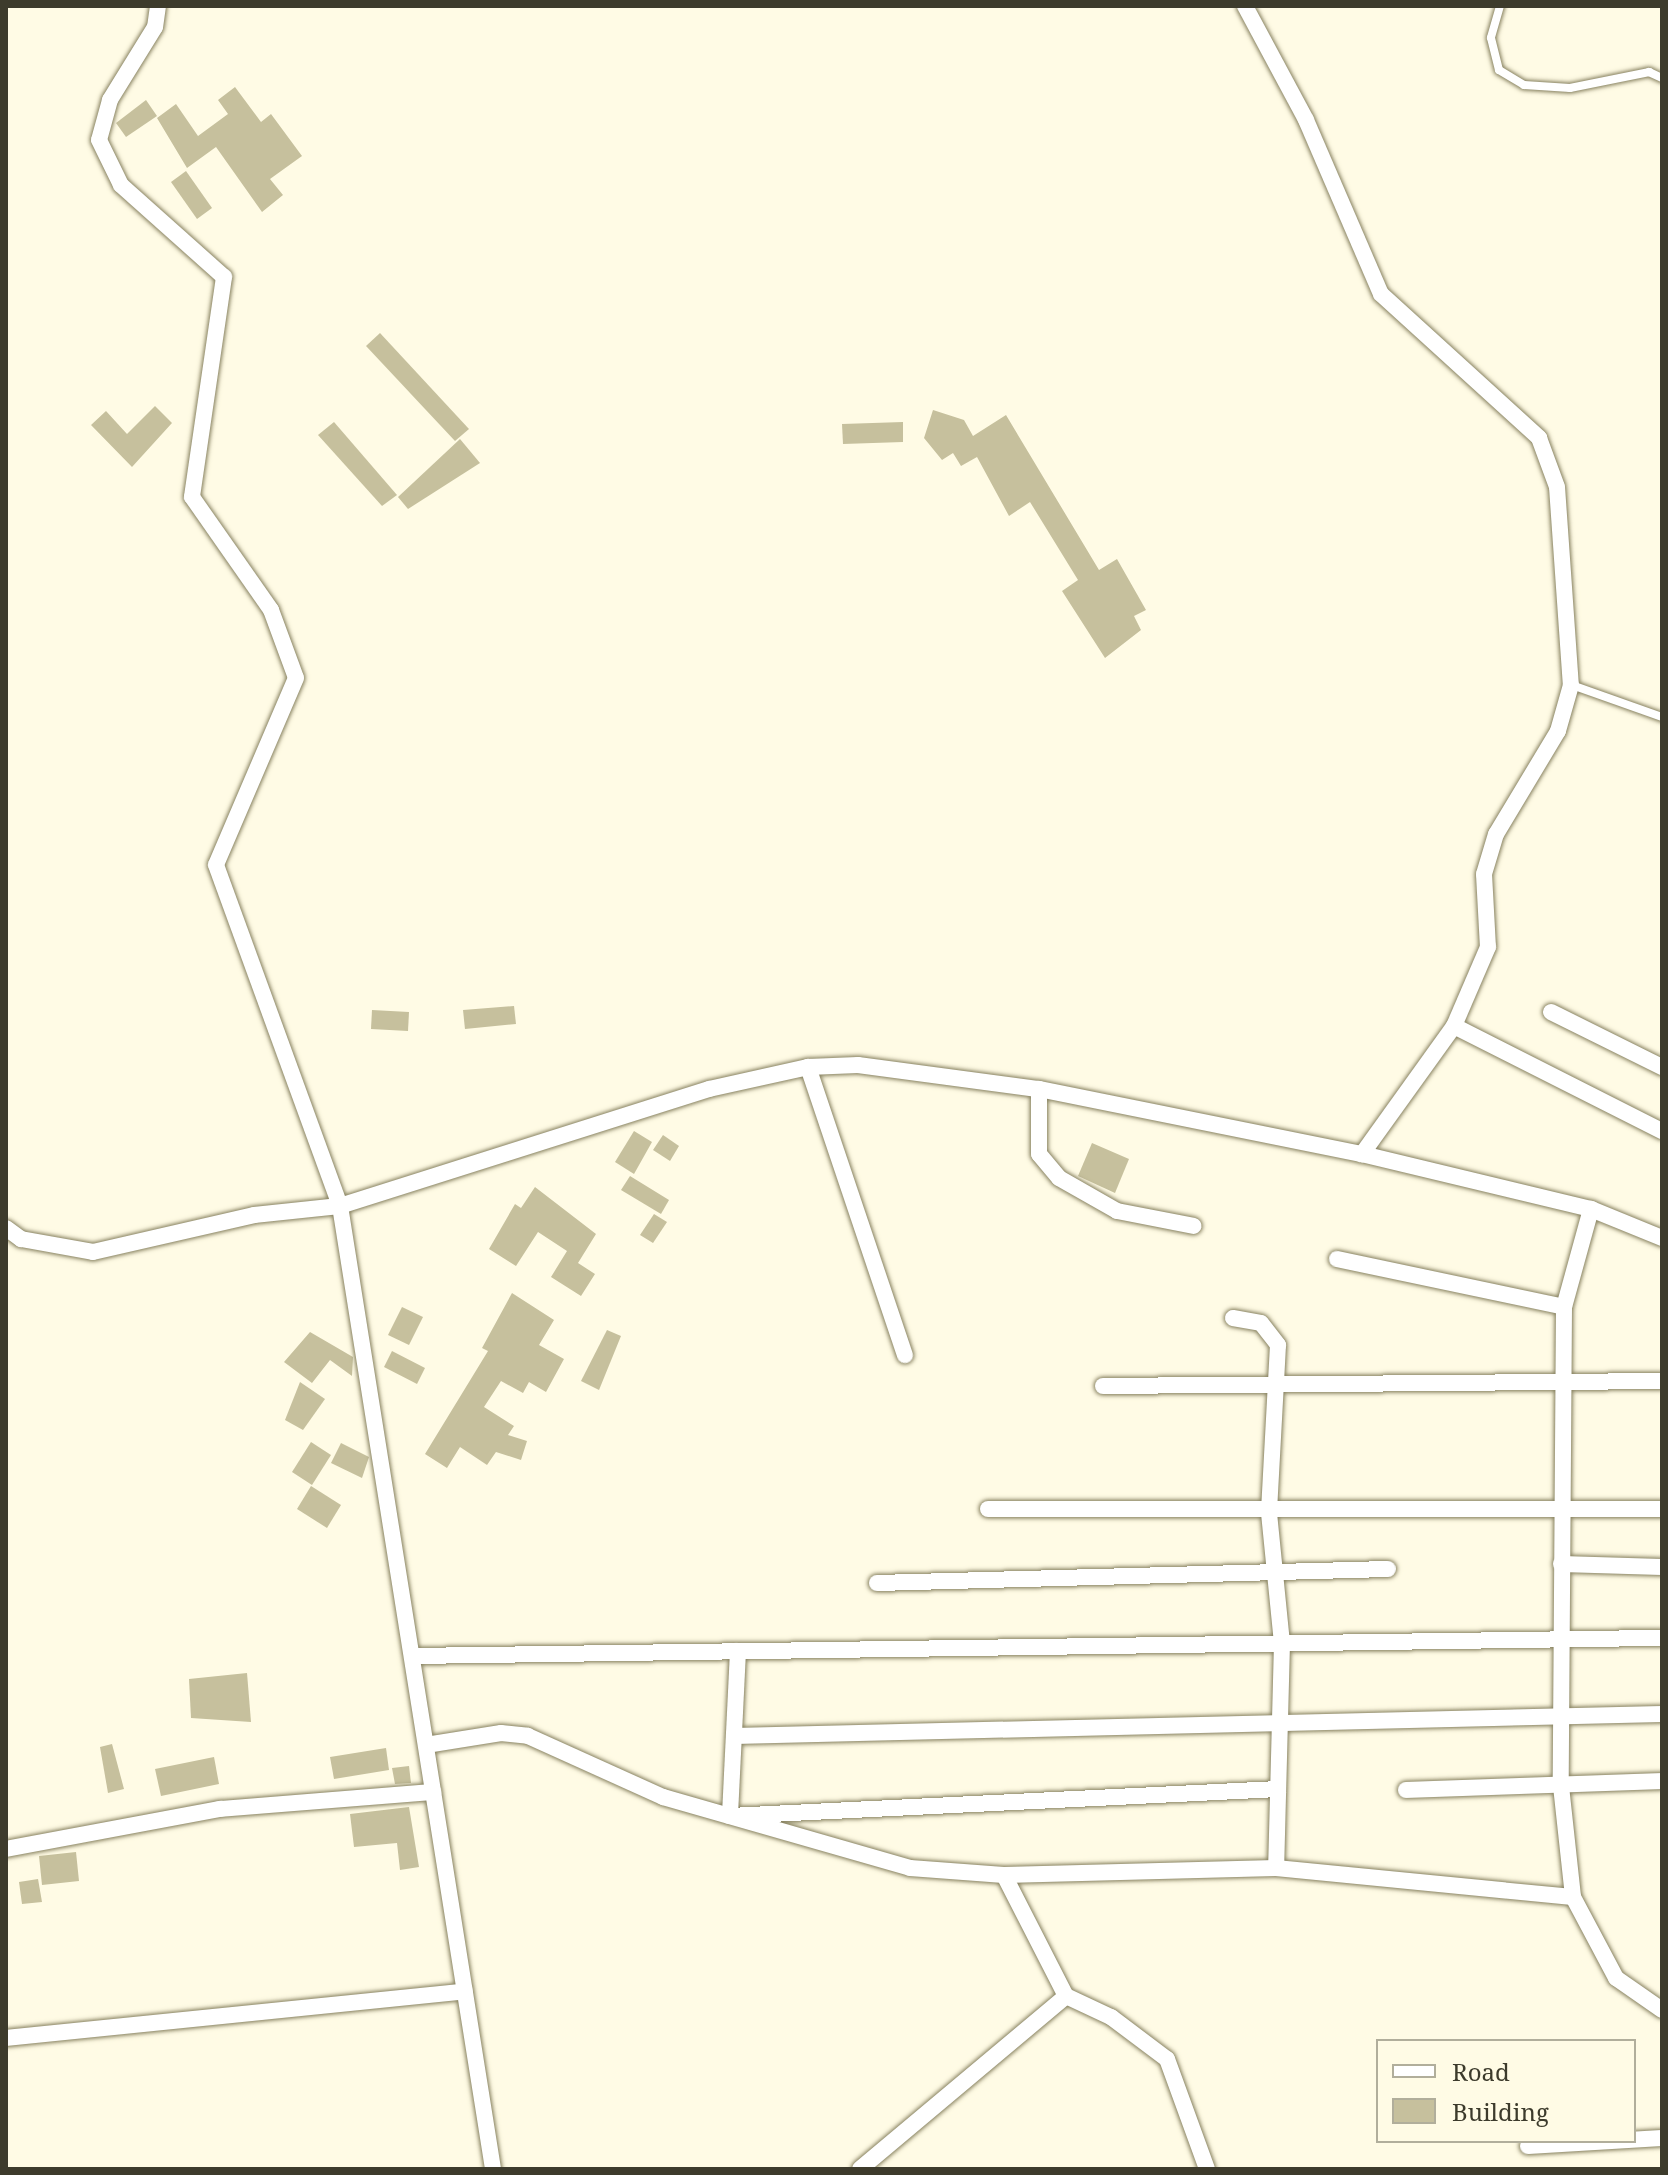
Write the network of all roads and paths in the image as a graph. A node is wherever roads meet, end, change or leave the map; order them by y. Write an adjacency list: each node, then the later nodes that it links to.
1 (158, 6): 14 (street)
2 (1245, 6): 5 (street)
3 (1500, 6): 4 (lane)
4 (1662, 78)
5 (1571, 685): 6 (lane); 8 (street)
6 (1662, 717)
7 (1551, 1012): 10 (street)
8 (1454, 1026): 12 (street); 13 (street)
9 (808, 1067): 11 (street); 14 (street); 22 (street)
10 (1662, 1067)
11 (1039, 1089): 13 (street); 16 (street)
12 (1662, 1131)
13 (1362, 1154): 15 (street)
14 (340, 1206): 17 (street); 40 (street)
15 (1591, 1209): 18 (street); 20 (street)
16 (1194, 1226)
17 (6, 1228)
18 (1662, 1238)
19 (1337, 1259): 20 (street)
20 (1564, 1307): 24 (street)
21 (1233, 1318): 26 (street)
22 (905, 1355)
23 (1662, 1381): 24 (street)
24 (1561, 1385): 26 (street); 28 (street)
25 (1103, 1386): 26 (street)
26 (1275, 1389): 30 (street)
27 (988, 1509): 30 (street)
28 (1558, 1509): 29 (street); 30 (street); 31 (street)
29 (1662, 1509)
30 (1269, 1513): 34 (street)
31 (1561, 1564): 32 (street); 37 (street)
32 (1662, 1567)
33 (1388, 1569): 34 (street)
34 (1275, 1576): 35 (street); 38 (street)
35 (877, 1583)
36 (1662, 1638): 37 (street)
37 (1564, 1641): 38 (street); 42 (street)
38 (1282, 1643): 39 (street); 43 (street)
39 (738, 1651): 40 (street); 44 (street)
40 (412, 1656): 45 (street)
41 (1662, 1714): 42 (street)
42 (1564, 1718): 43 (street); 47 (street)
43 (1280, 1721): 44 (street); 48 (street)
44 (734, 1736): 51 (street)
45 (426, 1745): 50 (street); 51 (street)
46 (1662, 1781): 47 (street)
47 (1561, 1786): 49 (street); 55 (street)
48 (1278, 1789): 51 (street); 53 (street)
49 (1406, 1790)
50 (433, 1792): 52 (street); 56 (street)
51 (730, 1816): 54 (street)
52 (6, 1849)
53 (1276, 1868): 54 (street); 55 (street)
54 (1004, 1875): 57 (street)
55 (1573, 1897): 58 (street)
56 (465, 1991): 59 (street); 64 (street)
57 (1066, 1996): 65 (street); 66 (street)
58 (1662, 2010)
59 (6, 2038)
60 (1662, 2138): 61 (street)
61 (1636, 2140)
62 (1578, 2143): 63 (street)
63 (1528, 2146)
64 (493, 2169)
65 (860, 2169)
66 (1207, 2169)

